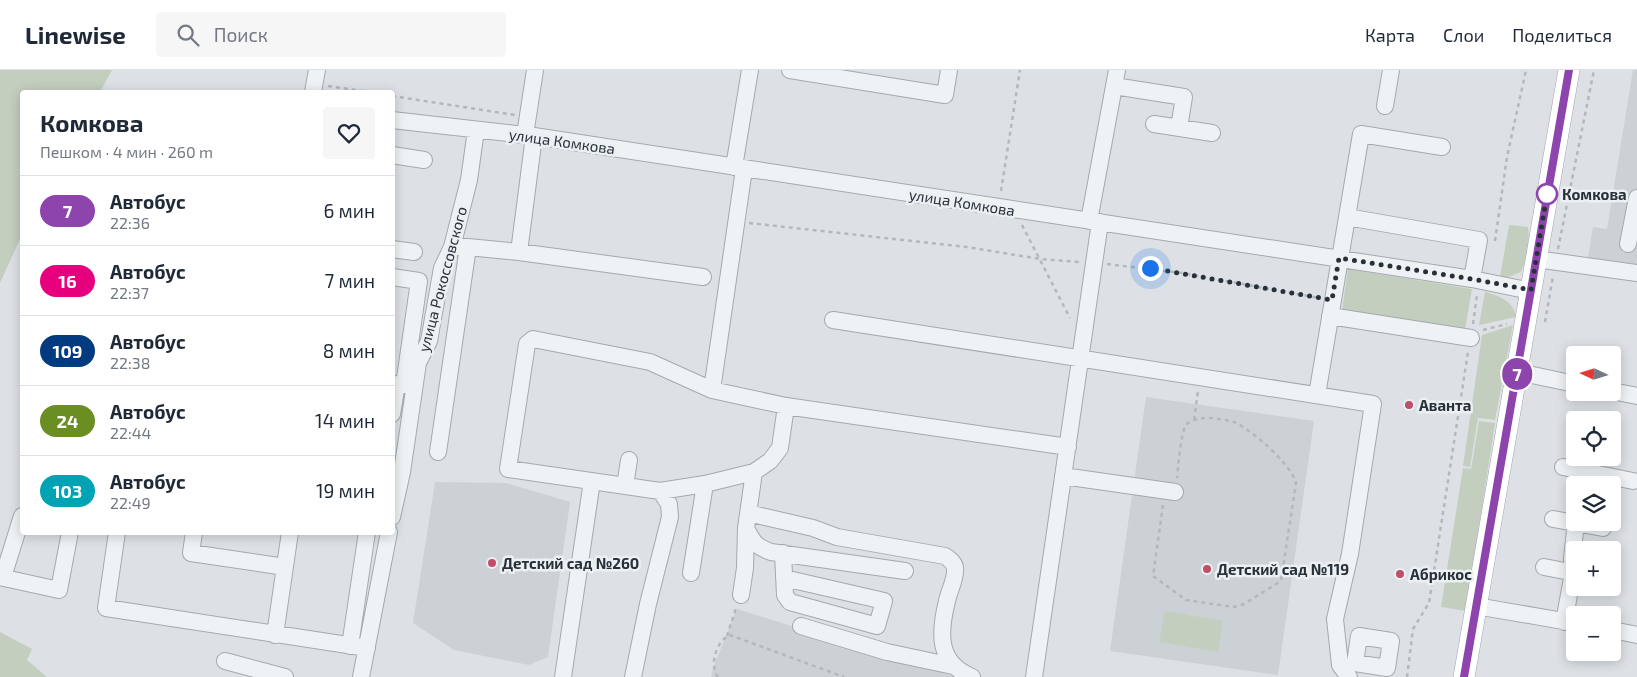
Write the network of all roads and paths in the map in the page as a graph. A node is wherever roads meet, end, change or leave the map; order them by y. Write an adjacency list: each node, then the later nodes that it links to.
1 (535, 70): 15 (street)
2 (748, 70): 25 (street)
3 (790, 70): 9 (street)
4 (949, 70): 9 (street)
5 (1020, 70): 26 (path)
6 (1391, 70): 14 (street)
7 (1569, 70): 39 (main road)
8 (1594, 70): 39 (path)
9 (812, 72)
10 (1115, 78): 18 (street); 30 (street)
11 (315, 82): 12 (path)
12 (358, 90)
13 (395, 96): 15 (path)
14 (1385, 106)
15 (528, 117): 21 (street)
16 (395, 120): 19 (street, улица Комкова)
17 (1154, 124): 18 (street)
18 (1179, 128): 20 (street)
19 (476, 130): 21 (street, улица Комкова); 33 (street, улица Рокоссовского)
20 (1212, 133)
21 (530, 136): 25 (street, улица Комкова); 36 (street)
22 (1442, 147): 28 (street)
23 (395, 155): 24 (street)
24 (424, 160)
25 (739, 168): 29 (street); 30 (street, улица Комкова)
26 (1001, 191)
27 (1637, 198): 32 (street)
28 (1347, 217): 37 (street); 44 (street)
29 (736, 221): 38 (path); 56 (street)
30 (1094, 222): 37 (street, улица Комкова); 40 (street)
31 (1022, 225): 38 (path)
32 (1628, 244)
33 (460, 247): 36 (street); 64 (street); 77 (street, улица Рокоссовского)
34 (395, 249): 35 (street)
35 (414, 252)
36 (519, 252): 43 (street)
37 (1339, 258): 44 (street, улица Комкова); 46 (street)
38 (1040, 259): 40 (path); 51 (path)
39 (1546, 260): 41 (street); 45 (main road); 48 (path)
40 (1094, 263): 46 (path); 51 (street)
41 (1637, 273)
42 (395, 277): 59 (street)
43 (703, 277)
44 (1472, 279): 45 (street, улица Комкова)
45 (1531, 290): 53 (main road)
46 (1331, 308): 50 (street); 58 (street)
47 (833, 320): 52 (street)
48 (1545, 322)
49 (1509, 324): 50 (path)
50 (1476, 334)
51 (1083, 341): 52 (street)
52 (1080, 358): 54 (street); 63 (street)
53 (1518, 372): 55 (street); 98 (main road)
54 (1200, 377): 58 (street); 62 (path)
55 (1566, 382)
56 (712, 390): 61 (street); 71 (street)
57 (1621, 393): 60 (street)
58 (1318, 395): 117 (street)
59 (395, 396)
60 (1637, 396)
61 (786, 406): 63 (street); 67 (street)
62 (1194, 420): 76 (path); 76 (path)
63 (1068, 447): 68 (street)
64 (438, 452)
65 (629, 460): 74 (street)
66 (1563, 467): 69 (street)
67 (754, 472): 73 (street); 79 (street)
68 (1063, 476): 76 (street); 116 (street)
69 (1581, 476)
70 (1621, 480): 72 (street)
71 (592, 481): 74 (street); 111 (street)
72 (1633, 481)
73 (705, 484): 75 (street); 93 (street)
74 (625, 486): 75 (street)
75 (660, 491): 112 (street)
76 (1170, 491)
77 (395, 504)
78 (1553, 518): 80 (street)
79 (747, 520): 88 (street); 96 (street); 108 (street)
80 (1566, 521)
81 (20, 522): 94 (street)
82 (69, 535): 94 (street)
83 (117, 535): 102 (street)
84 (194, 535): 89 (street)
85 (290, 535): 89 (street)
86 (367, 535): 105 (street)
87 (388, 535): 106 (street)
88 (783, 553): 91 (street); 95 (street)
89 (285, 567): 102 (street)
90 (1544, 567): 92 (street)
91 (905, 571)
92 (1566, 571)
93 (691, 573)
94 (2, 577)
95 (784, 578): 95 (street)
96 (741, 595): 104 (path)
97 (1429, 603): 118 (path)
98 (1476, 606): 99 (street); 119 (main road)
99 (1566, 622)
100 (802, 626): 108 (street)
101 (1621, 632): 103 (street)
102 (275, 635): 105 (street)
103 (1637, 635)
104 (727, 636): 113 (path); 114 (path)
105 (350, 646): 106 (street)
106 (367, 648): 110 (street)
107 (224, 661): 109 (street)
108 (953, 666): 115 (street)
109 (285, 677)
110 (361, 677)
111 (563, 677)
112 (633, 677)
113 (718, 677)
114 (844, 677)
115 (972, 677)
116 (1034, 677)
117 (1349, 677)
118 (1406, 677)
119 (1464, 677)

